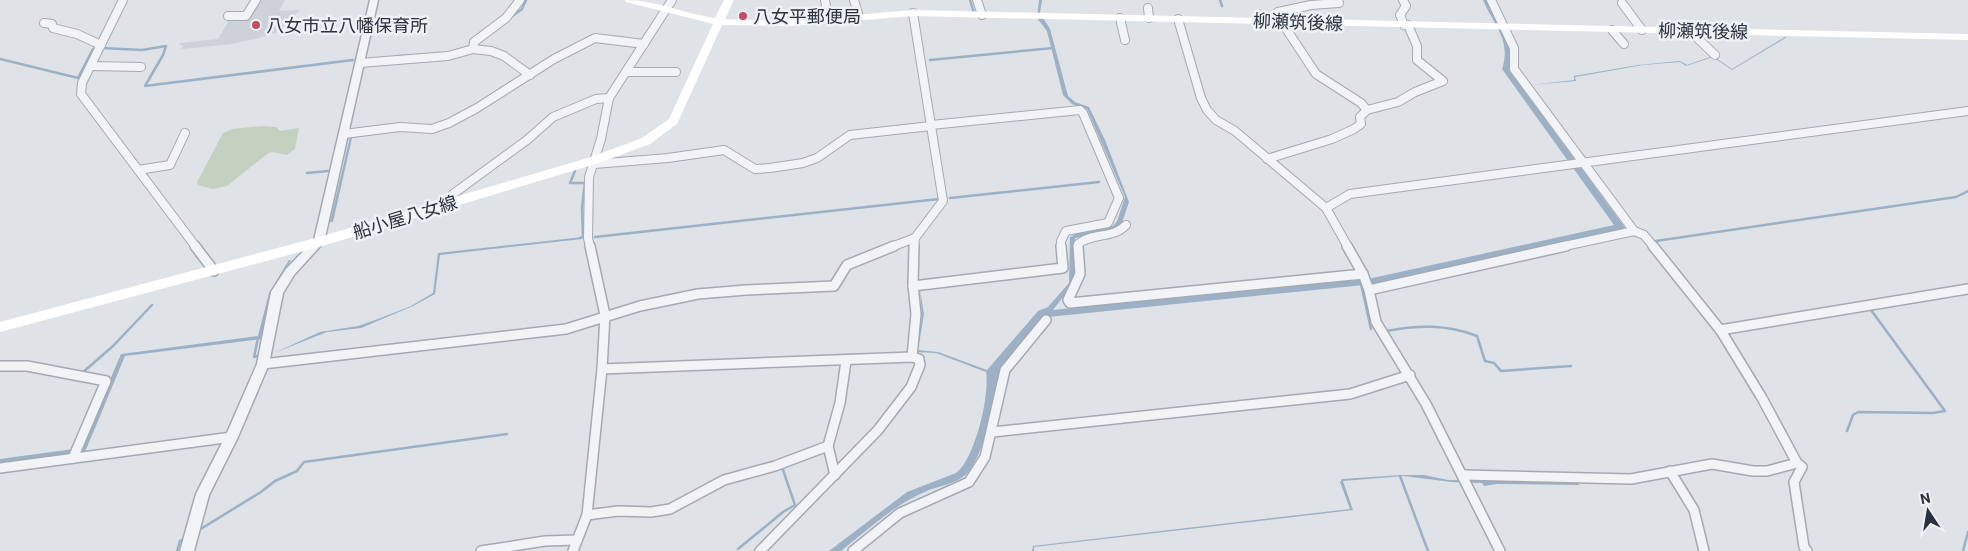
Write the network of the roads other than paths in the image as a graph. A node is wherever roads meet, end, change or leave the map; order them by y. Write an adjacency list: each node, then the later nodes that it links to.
1 (122, 0): 35 (street)
2 (256, 0): 18 (street)
3 (374, 0): 38 (street)
4 (520, 0): 36 (street)
5 (630, 0): 15 (main road, 柳瀬筑後線)
6 (672, 0): 15 (street)
7 (730, 0): 23 (main road, 船小屋八女線)
8 (825, 0): 21 (street)
9 (854, 0): 19 (street)
10 (977, 0): 17 (street)
11 (1338, 0): 24 (street)
12 (1403, 0): 26 (street)
13 (1491, 0): 27 (street)
14 (1622, 3): 29 (street)
15 (665, 10): 23 (main road, 柳瀬筑後線); 33 (street)
16 (913, 13): 17 (main road, 柳瀬筑後線); 19 (main road, 柳瀬筑後線); 47 (street)
17 (982, 15): 20 (main road, 柳瀬筑後線)
18 (228, 16)
19 (859, 17): 21 (main road, 柳瀬筑後線)
20 (1120, 18): 22 (main road, 柳瀬筑後線); 32 (street)
21 (828, 19): 23 (main road, 柳瀬筑後線)
22 (1178, 19): 24 (main road, 柳瀬筑後線); 50 (street)
23 (719, 22): 51 (main road, 船小屋八女線)
24 (1280, 22): 26 (main road, 柳瀬筑後線); 45 (street)
25 (44, 23): 35 (street)
26 (1406, 25): 27 (main road, 柳瀬筑後線); 45 (street)
27 (1501, 27): 28 (main road, 柳瀬筑後線); 52 (street)
28 (1612, 30): 29 (main road, 柳瀬筑後線); 34 (street)
29 (1642, 30): 30 (main road, 柳瀬筑後線)
30 (1690, 31): 31 (main road, 柳瀬筑後線); 37 (street)
31 (1968, 37)
32 (1125, 40)
33 (644, 44): 41 (street); 43 (street)
34 (1624, 44)
35 (101, 45): 39 (street)
36 (473, 49): 38 (street); 43 (street)
37 (1715, 55)
38 (360, 63): 49 (street)
39 (91, 66): 40 (street); 53 (street)
40 (141, 67)
41 (626, 72): 42 (street); 44 (street)
42 (676, 72)
43 (530, 75): 49 (street)
44 (609, 98): 51 (street); 54 (street)
45 (1367, 110): 50 (street)
46 (1968, 111): 52 (street)
47 (931, 125): 51 (street); 58 (street); 62 (street)
48 (184, 133): 53 (street)
49 (344, 134): 59 (street)
50 (1267, 159): 55 (street)
51 (594, 162): 54 (main road, 船小屋八女線); 65 (street)
52 (1577, 163): 55 (street); 57 (street)
53 (138, 170): 60 (street)
54 (447, 204): 59 (main road, 船小屋八女線)
55 (1326, 208): 61 (street)
56 (1126, 225): 61 (street)
57 (1634, 231): 64 (street); 68 (street)
58 (916, 238): 62 (street); 65 (street)
59 (319, 242): 60 (main road, 船小屋八女線); 71 (street)
60 (214, 271): 67 (main road, 船小屋八女線)
61 (1363, 274): 64 (street)
62 (913, 286): 69 (street)
63 (1968, 289): 68 (street)
64 (1369, 290): 74 (street)
65 (605, 315): 71 (street); 73 (street)
66 (1046, 320): 75 (street)
67 (0, 327)
68 (1720, 330): 79 (street)
69 (912, 357): 70 (street); 82 (street)
70 (846, 361): 73 (street); 77 (street)
71 (263, 364): 76 (street)
72 (0, 366): 78 (street)
73 (602, 369): 84 (street)
74 (1410, 375): 75 (street); 83 (street)
75 (993, 432): 90 (street)
76 (232, 437): 78 (street); 86 (street)
77 (828, 446): 82 (street); 84 (street)
78 (75, 453): 80 (street)
79 (1797, 463): 81 (street); 93 (street)
80 (0, 468)
81 (1670, 471): 83 (street); 92 (street)
82 (835, 475): 89 (street)
83 (1463, 476): 91 (street)
84 (587, 515): 85 (street)
85 (577, 540): 87 (street); 88 (street)
86 (187, 551)
87 (480, 551)
88 (573, 551)
89 (760, 551)
90 (853, 551)
91 (1500, 551)
92 (1704, 551)
93 (1807, 551)

